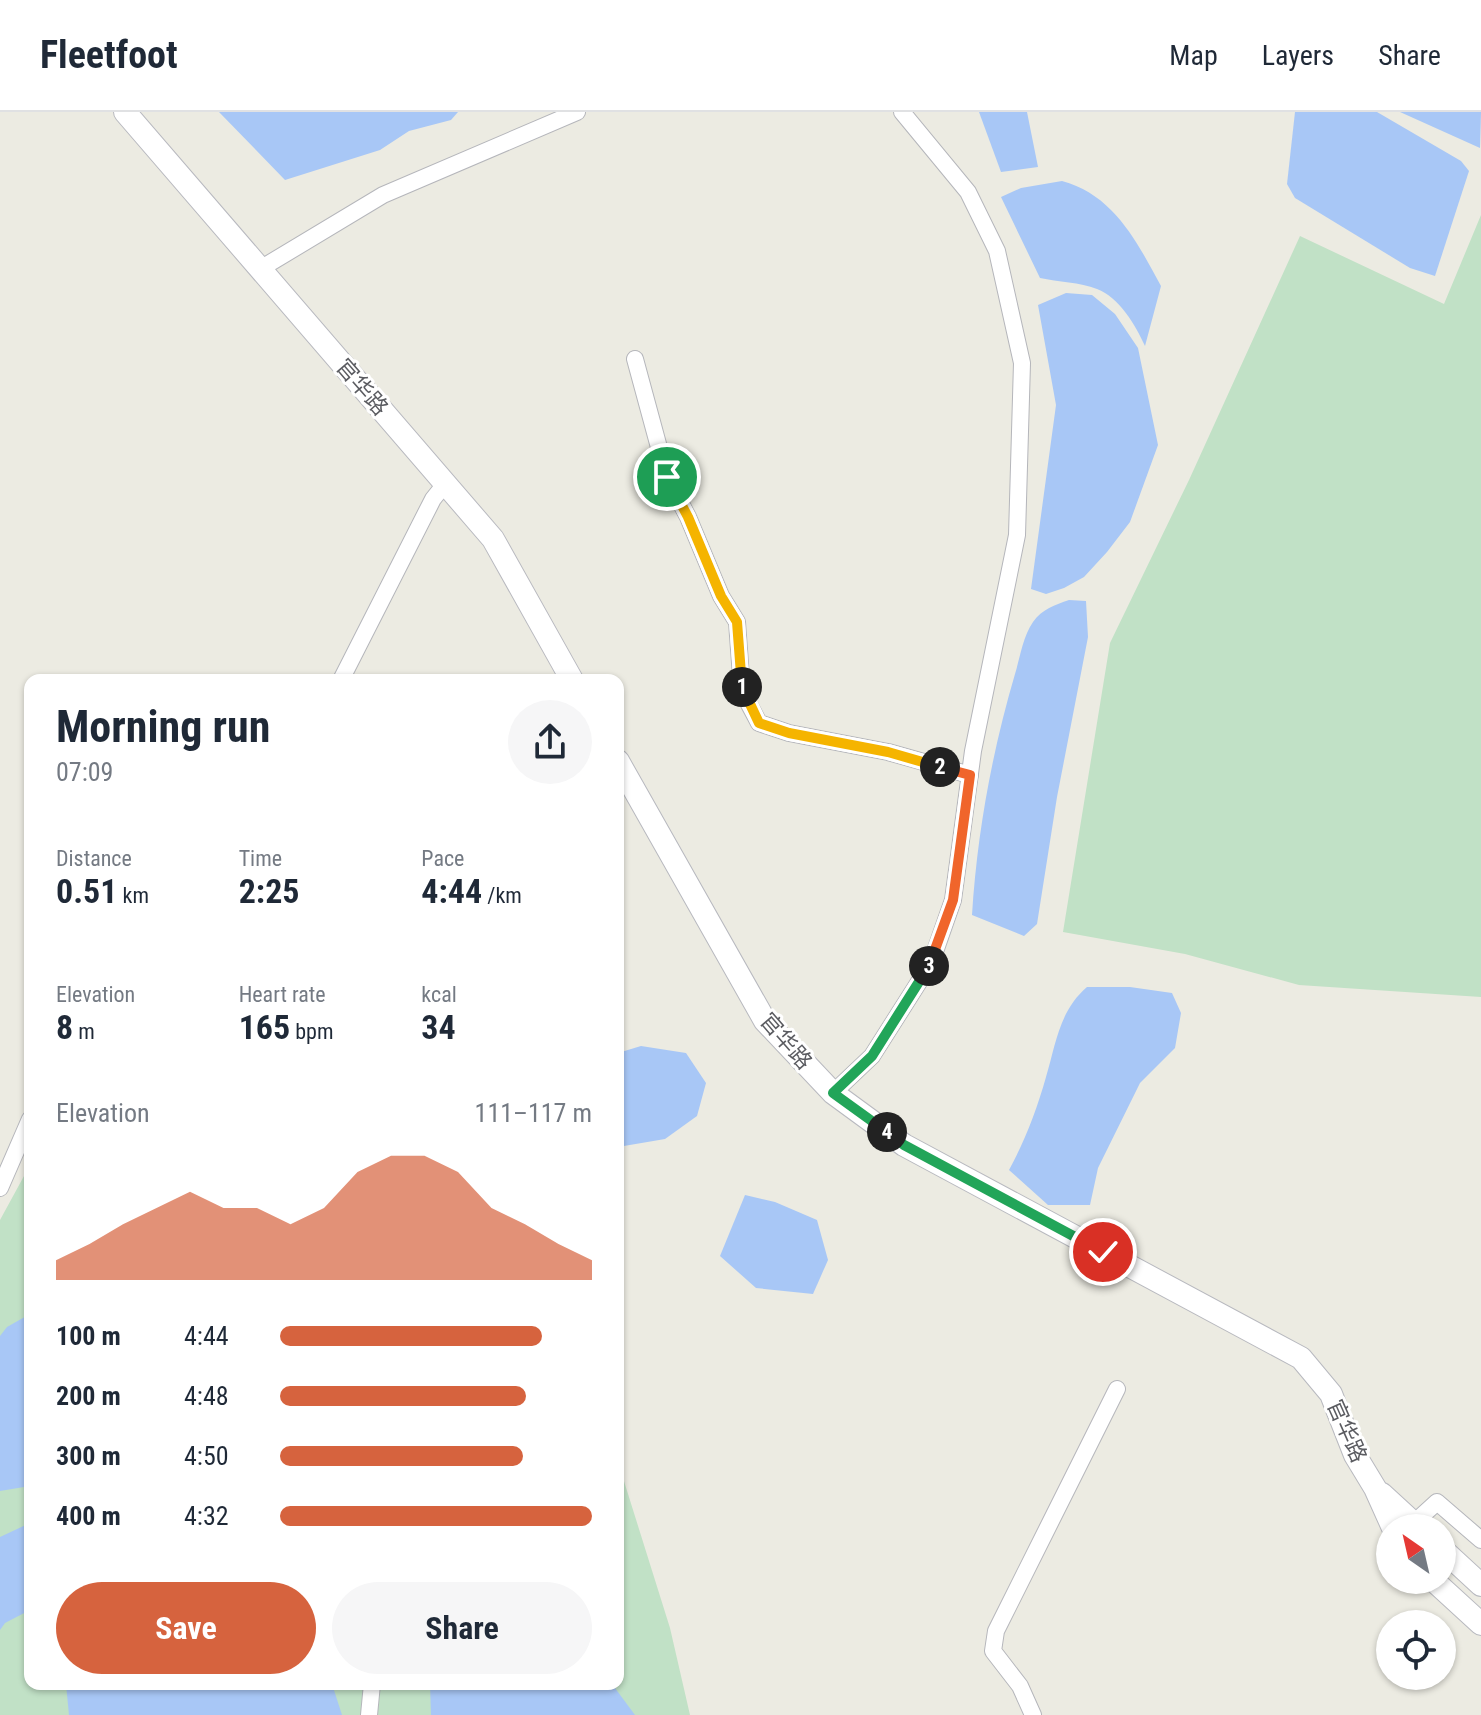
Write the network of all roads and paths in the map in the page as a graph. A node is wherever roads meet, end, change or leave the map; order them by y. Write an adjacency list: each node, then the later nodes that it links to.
1 (125, 112): 4 (main road, 官华路)
2 (577, 112): 4 (street)
3 (902, 112): 10 (street)
4 (260, 269): 6 (main road, 官华路)
5 (635, 359): 10 (street)
6 (445, 484): 7 (street); 8 (main road, 官华路)
7 (344, 674)
8 (569, 674)
9 (624, 772): 11 (main road, 官华路)
10 (970, 775): 11 (street)
11 (833, 1093): 15 (main road, 官华路)
12 (24, 1133): 13 (street)
13 (0, 1188)
14 (1117, 1389): 26 (street)
15 (1398, 1514)
16 (1423, 1514): 17 (street)
17 (1451, 1514)
18 (1456, 1518): 19 (street)
19 (1481, 1540)
20 (1456, 1562): 21 (main road)
21 (1481, 1585)
22 (1447, 1594): 23 (main road)
23 (1477, 1623)
24 (371, 1690): 25 (street)
25 (369, 1715)
26 (1033, 1715)

